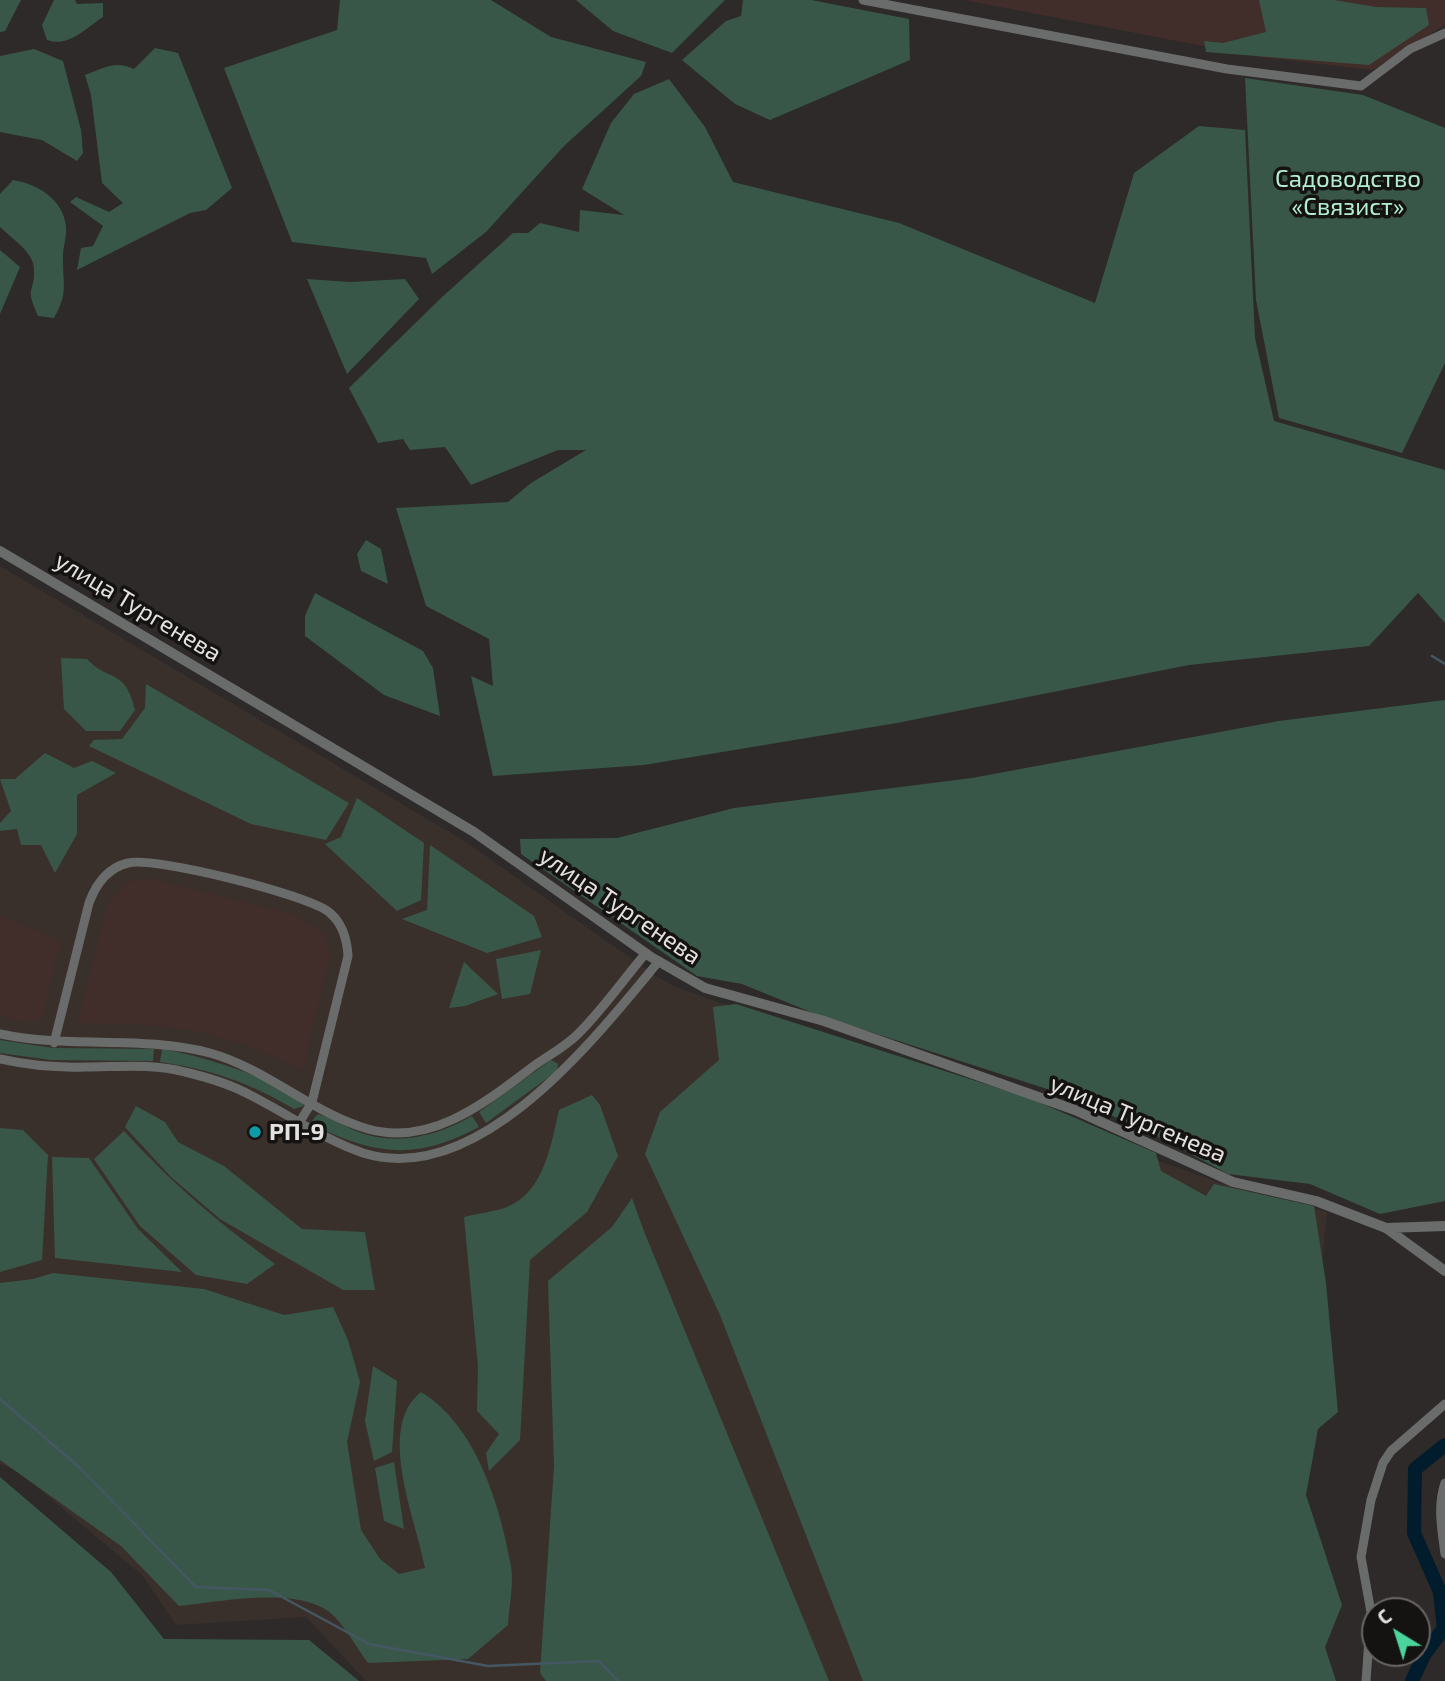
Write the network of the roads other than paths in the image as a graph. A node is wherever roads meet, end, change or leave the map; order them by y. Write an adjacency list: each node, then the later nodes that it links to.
1 (863, 0): 2 (street)
2 (1445, 33)
3 (0, 551): 4 (street, улица Тургенева)
4 (646, 953): 5 (street, улица Тургенева); 8 (street)
5 (659, 961): 10 (street); 14 (street, улица Тургенева)
6 (0, 1034): 7 (street)
7 (54, 1043): 11 (street); 11 (street)
8 (548, 1055): 10 (street); 11 (street)
9 (0, 1059): 12 (street)
10 (565, 1072): 12 (street)
11 (312, 1102): 12 (street)
12 (299, 1123)
13 (1445, 1226): 14 (street)
14 (1386, 1228): 15 (street)
15 (1445, 1271)
16 (1445, 1404): 19 (street)
17 (1445, 1483): 18 (street)
18 (1445, 1554)
19 (1366, 1681)

